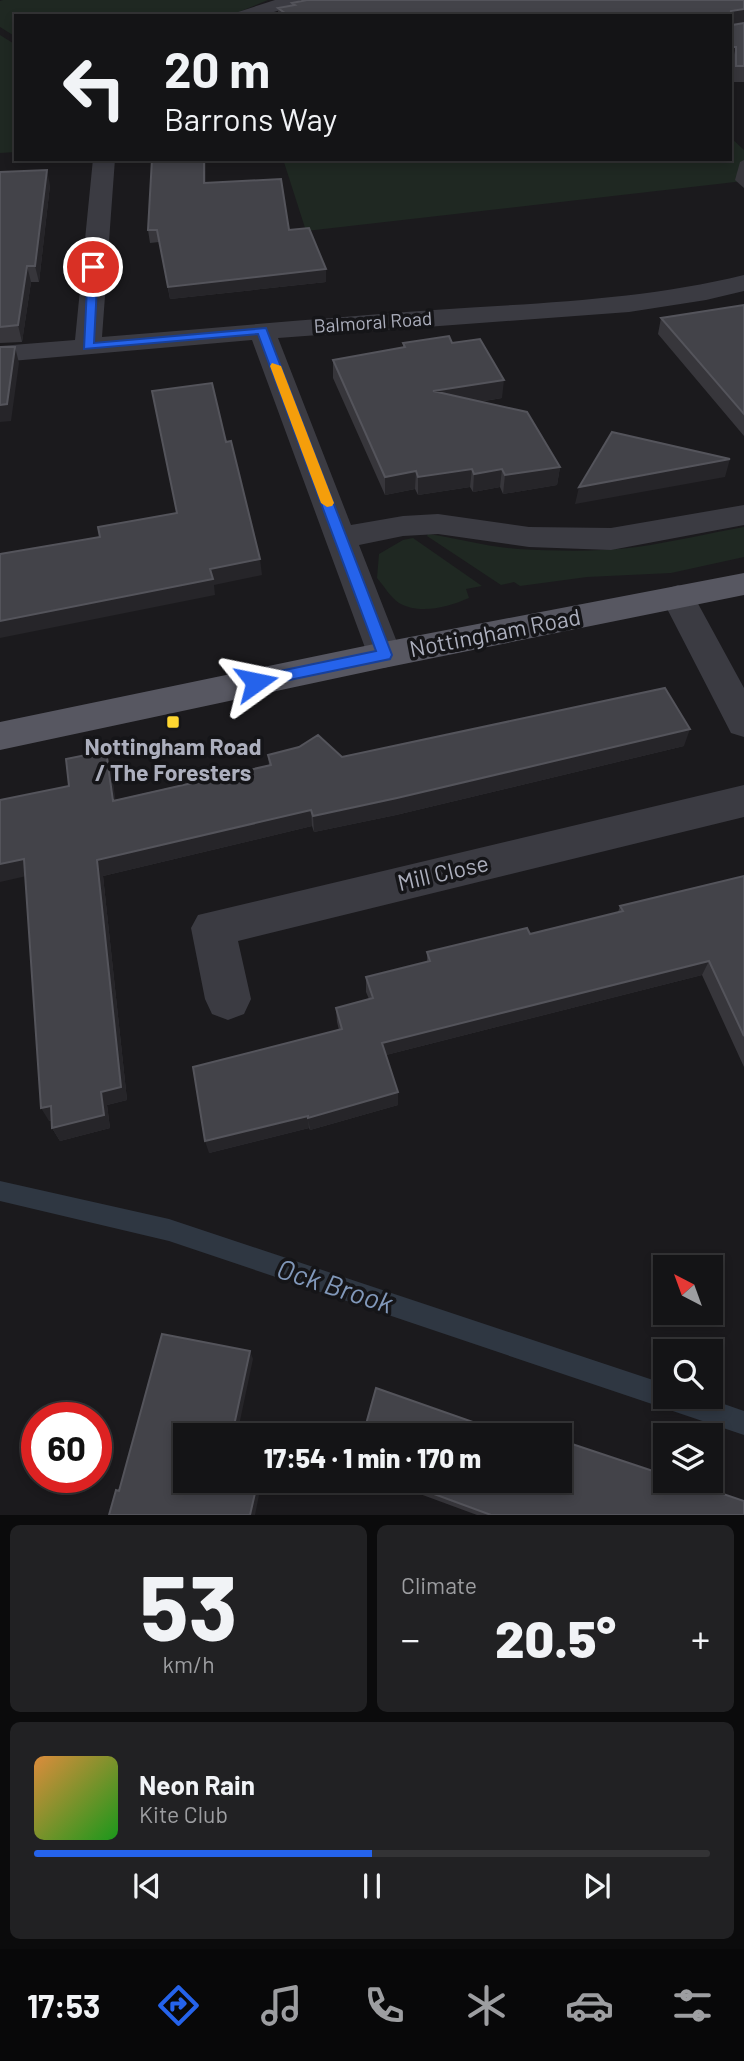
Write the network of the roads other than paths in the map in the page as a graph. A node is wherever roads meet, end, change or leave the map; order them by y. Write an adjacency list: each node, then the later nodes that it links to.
1 (292, 0): 2 (street)
2 (250, 14)
3 (104, 161): 6 (street)
4 (744, 283): 5 (street, Balmoral Road)
5 (262, 330): 6 (street, Balmoral Road); 9 (street)
6 (88, 347): 7 (street, Balmoral Road)
7 (0, 354)
8 (744, 515): 9 (street)
9 (340, 538): 12 (street)
10 (744, 583): 11 (main road, Nottingham Road)
11 (678, 597): 12 (main road, Nottingham Road); 13 (street)
12 (384, 655): 14 (main road, Nottingham Road)
13 (744, 723)
14 (0, 736)
15 (744, 801): 16 (street, Mill Close)
16 (228, 999)

